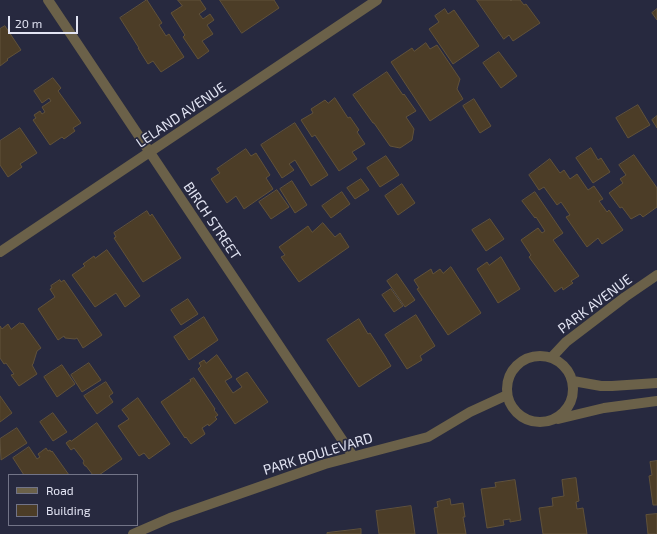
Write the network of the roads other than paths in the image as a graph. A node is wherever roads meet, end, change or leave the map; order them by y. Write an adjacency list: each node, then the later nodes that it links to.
1 (48, 0): 3 (street, BIRCH STREET)
2 (377, 0): 3 (street, LELAND AVENUE)
3 (149, 153): 4 (street, LELAND AVENUE); 12 (street, BIRCH STREET)
4 (0, 252)
5 (657, 275): 6 (street, PARK AVENUE)
6 (552, 357): 7 (street); 9 (street)
7 (573, 381): 8 (street); 11 (street)
8 (657, 383)
9 (507, 396): 11 (street); 12 (street, PARK BOULEVARD)
10 (657, 401): 11 (street)
11 (556, 419)
12 (353, 456): 13 (street, PARK BOULEVARD)
13 (133, 534)

